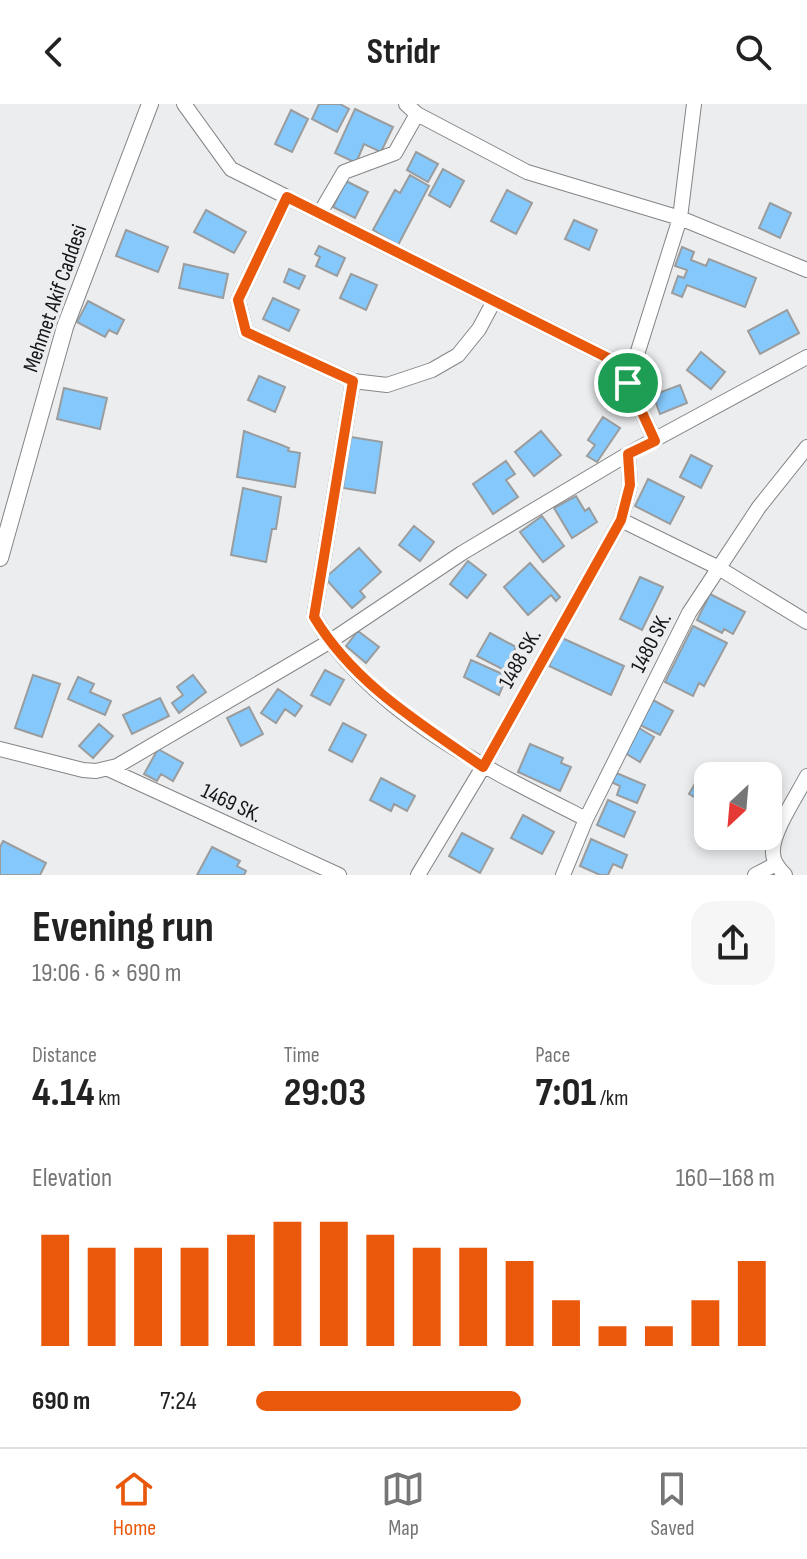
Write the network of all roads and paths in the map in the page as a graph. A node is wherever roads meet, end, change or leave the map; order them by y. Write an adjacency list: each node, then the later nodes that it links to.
1 (150, 104): 19 (street, Mehmet Akif Caddesi)
2 (184, 104): 5 (street)
3 (694, 104): 7 (street)
4 (411, 109): 6 (street); 7 (street)
5 (287, 197): 6 (street); 13 (street)
6 (320, 213): 11 (street)
7 (680, 218): 8 (street); 14 (street)
8 (792, 266): 9 (street); 10 (street)
9 (807, 270)
10 (807, 279)
11 (494, 301): 13 (street); 14 (street)
12 (807, 357): 15 (street)
13 (353, 381): 22 (street)
14 (628, 383): 15 (street)
15 (655, 441): 17 (street)
16 (807, 447): 20 (street, 1480 SK.)
17 (628, 454): 18 (street, 1488 SK.); 22 (street)
18 (621, 520): 20 (street); 24 (street, 1488 SK.)
19 (0, 558)
20 (717, 567): 21 (street); 27 (street, 1480 SK.)
21 (807, 622)
22 (329, 642): 24 (street); 25 (street)
23 (0, 749): 25 (street)
24 (483, 767): 27 (street); 30 (street, 1488 SK.)
25 (108, 769): 29 (street, 1469 SK.)
26 (807, 776): 28 (street)
27 (586, 819): 31 (street, 1480 SK.)
28 (780, 870): 32 (street)
29 (339, 875)
30 (418, 875)
31 (563, 875)
32 (755, 875)

